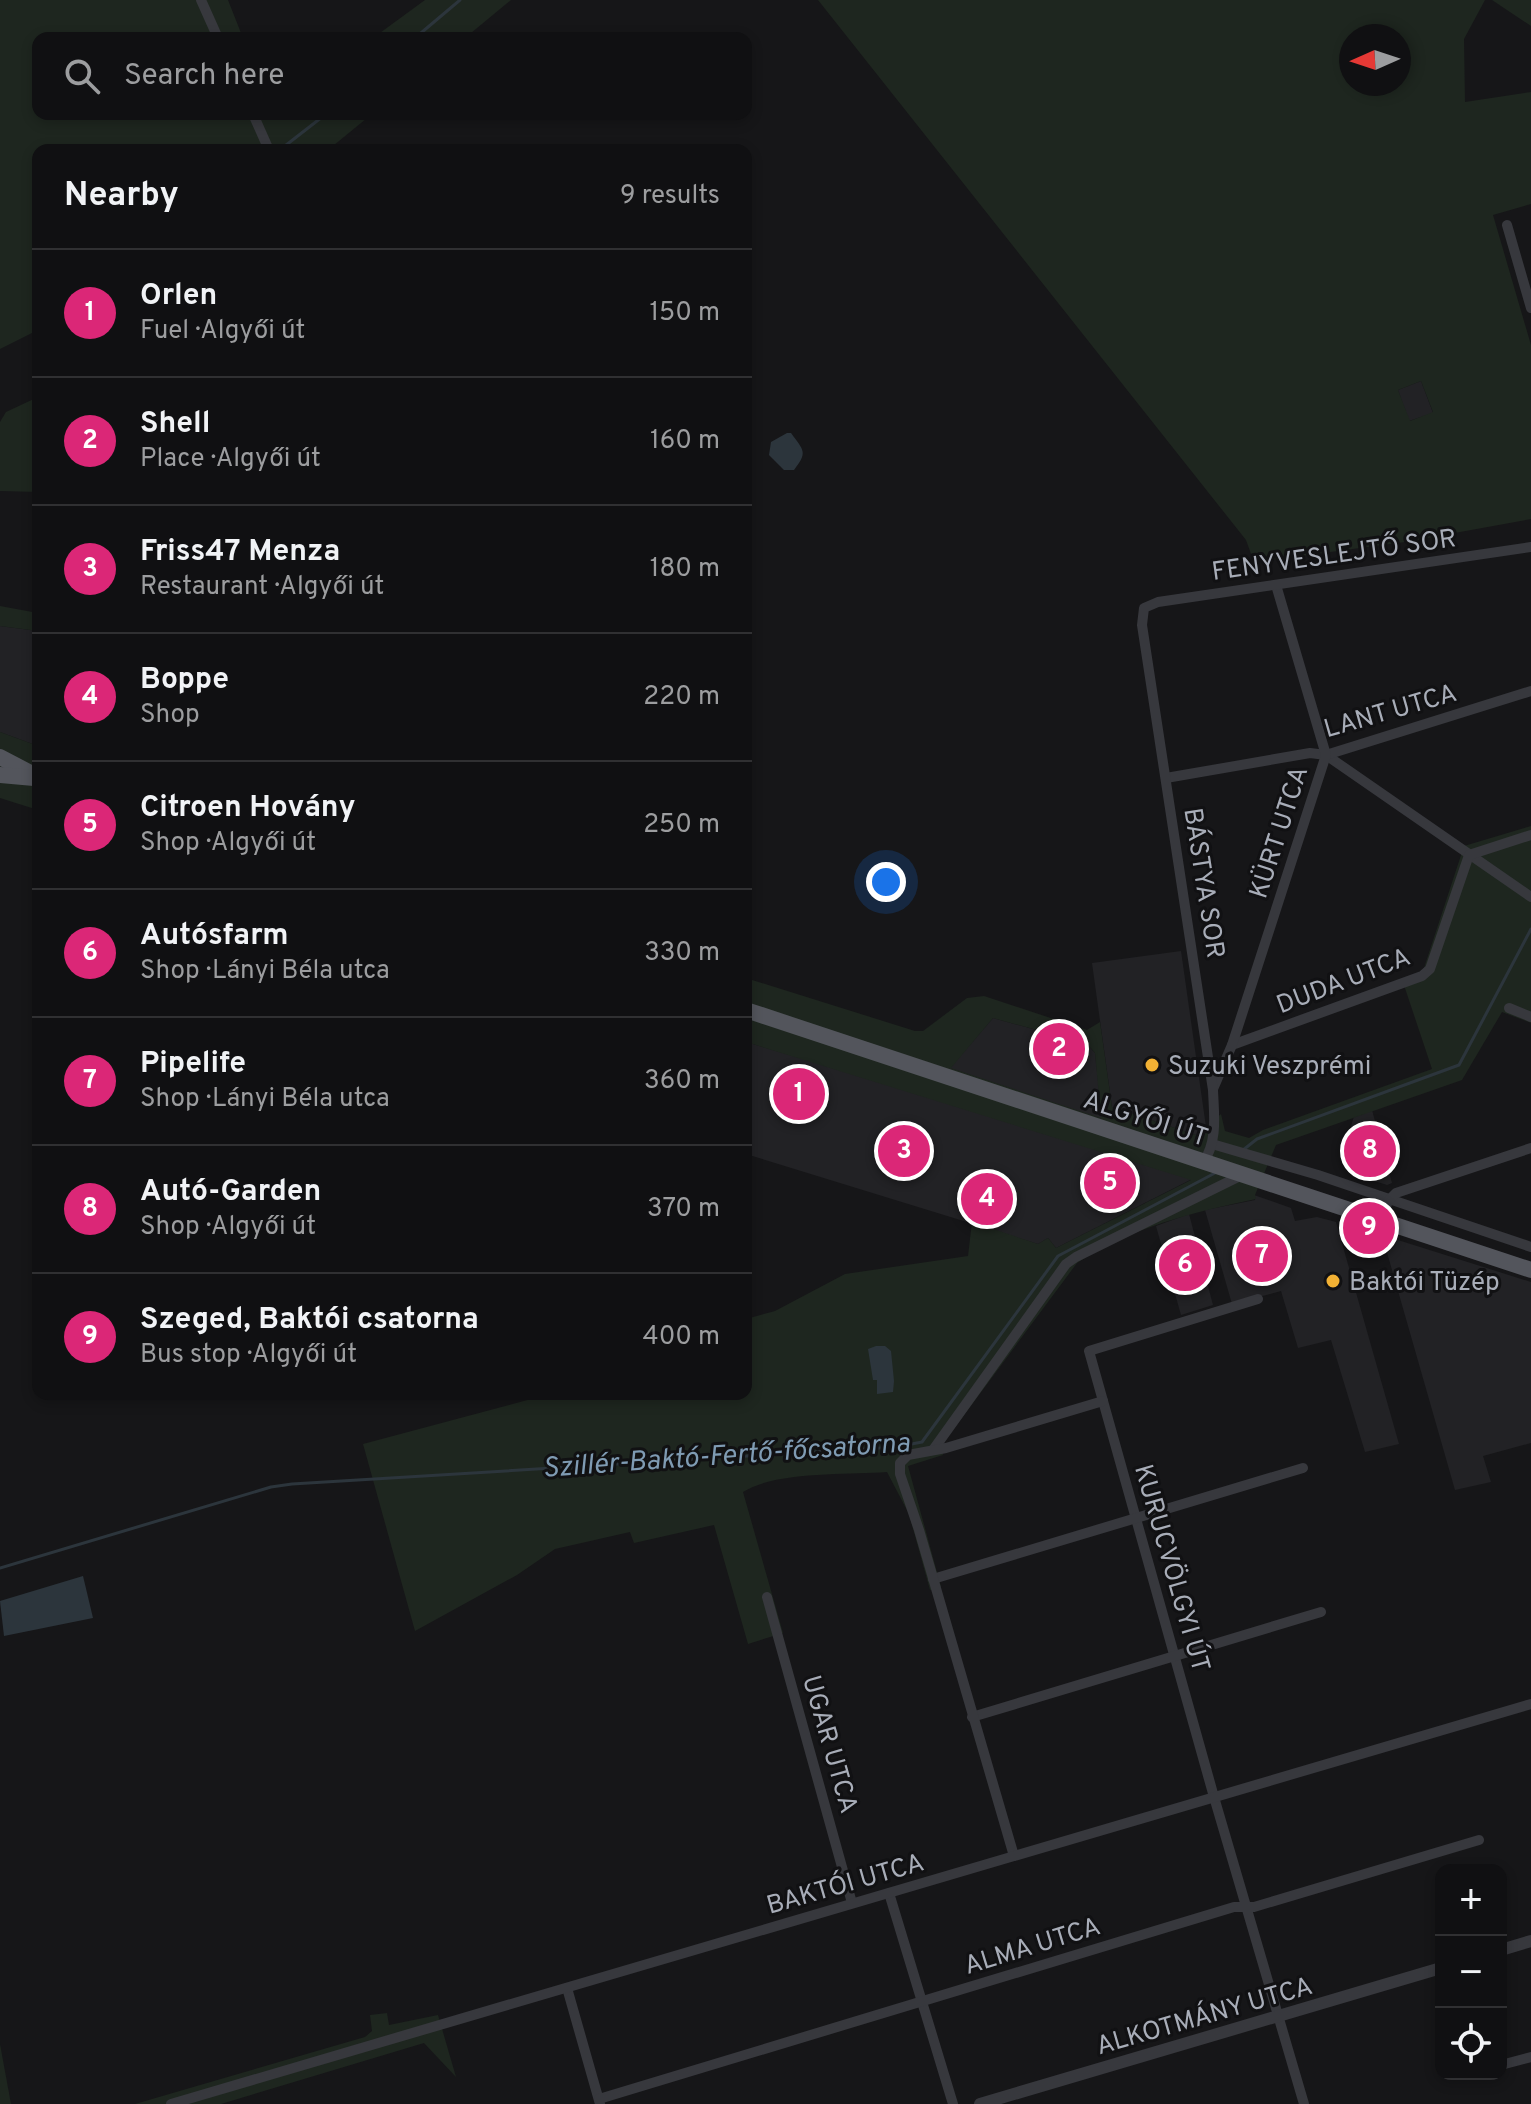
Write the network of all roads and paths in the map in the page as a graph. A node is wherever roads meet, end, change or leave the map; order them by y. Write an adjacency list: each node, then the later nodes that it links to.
1 (201, 0): 2 (street)
2 (215, 32)
3 (256, 120): 4 (street)
4 (266, 144)
5 (1507, 225): 6 (street)
6 (1531, 308)
7 (1531, 547): 8 (street, FENYVESLEJTŐ SOR)
8 (1276, 585): 9 (street, FENYVESLEJTŐ SOR); 11 (street, KÜRT UTCA)
9 (1144, 608): 16 (street, BÁSTYA SOR)
10 (1531, 691): 11 (street, LANT UTCA)
11 (1326, 755): 16 (street, LANT UTCA); 18 (street); 23 (street, KÜRT UTCA)
12 (0, 760): 14 (main road)
13 (0, 773): 15 (main road)
14 (32, 775)
15 (32, 777)
16 (1166, 778): 24 (street, BÁSTYA SOR)
17 (1531, 835): 18 (street)
18 (1469, 855): 19 (street); 23 (street, DUDA UTCA)
19 (1531, 897)
20 (1509, 1008): 22 (street)
21 (752, 1012): 28 (main road, ALGYŐI ÚT)
22 (1531, 1017)
23 (1231, 1047): 24 (street, DUDA UTCA); 25 (street, KÜRT UTCA)
24 (1208, 1053): 25 (street, BÁSTYA SOR)
25 (1213, 1090): 26 (street, BÁSTYA SOR)
26 (1212, 1144): 28 (street, BÁSTYA SOR); 31 (street, ALGYŐI ÚT)
27 (1531, 1148): 30 (street)
28 (1206, 1163): 29 (main road, ALGYŐI ÚT)
29 (1237, 1174): 33 (main road, ALGYŐI ÚT); 38 (street)
30 (1410, 1189): 31 (street); 32 (street)
31 (1388, 1201): 32 (street, ALGYŐI ÚT); 33 (street)
32 (1412, 1208): 34 (street, ALGYŐI ÚT)
33 (1381, 1221): 35 (main road, ALGYŐI ÚT)
34 (1531, 1247)
35 (1531, 1270)
36 (1258, 1299): 37 (street, KURUCVÖLGYI ÚT)
37 (1103, 1401): 38 (street); 40 (street, KURUCVÖLGYI ÚT)
38 (933, 1450): 41 (street)
39 (1303, 1468): 40 (street)
40 (1136, 1519): 41 (street); 44 (street, KURUCVÖLGYI ÚT)
41 (933, 1579): 46 (street)
42 (767, 1597): 51 (street, UGAR UTCA)
43 (1321, 1612): 44 (street)
44 (1175, 1656): 46 (street); 47 (street, KURUCVÖLGYI ÚT)
45 (1531, 1704): 47 (street, BAKTÓI UTCA)
46 (972, 1717): 49 (street)
47 (1214, 1797): 49 (street, BAKTÓI UTCA); 52 (street, KURUCVÖLGYI ÚT)
48 (1479, 1840): 52 (street, ALMA UTCA)
49 (1014, 1856): 50 (street, BAKTÓI UTCA)
50 (889, 1893): 51 (street, BAKTÓI UTCA); 57 (street)
51 (852, 1903): 56 (street, BAKTÓI UTCA)
52 (1247, 1907): 57 (street, ALMA UTCA); 58 (street, KURUCVÖLGYI ÚT)
53 (1531, 1941): 54 (street)
54 (1507, 1948)
55 (1435, 1970): 58 (street, ALKOTMÁNY UTCA)
56 (567, 1988): 61 (street); 62 (street, BAKTÓI UTCA)
57 (922, 2002): 61 (street, ALMA UTCA); 63 (street)
58 (1279, 2016): 64 (street, ALKOTMÁNY UTCA); 65 (street, KURUCVÖLGYI ÚT)
59 (1531, 2057): 60 (street)
60 (1507, 2063)
61 (599, 2102)
62 (171, 2104)
63 (953, 2104)
64 (980, 2104)
65 (1304, 2104)

